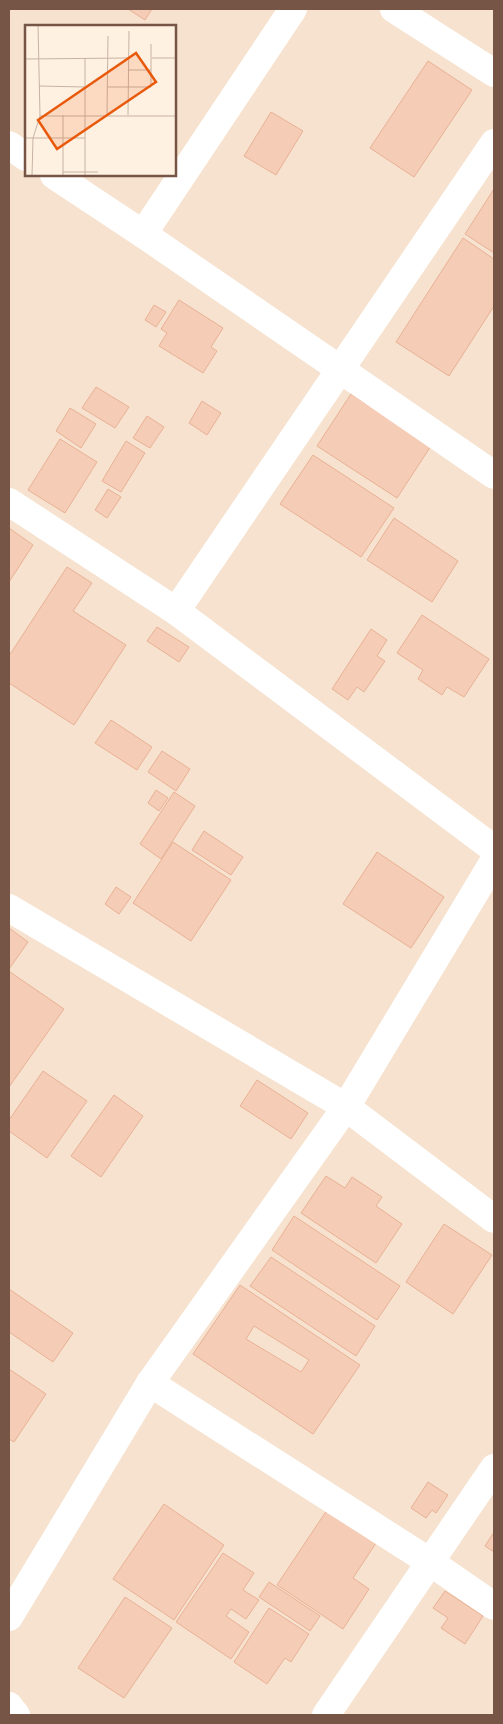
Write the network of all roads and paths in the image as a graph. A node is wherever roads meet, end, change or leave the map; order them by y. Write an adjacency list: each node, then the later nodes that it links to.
1 (293, 9): 8 (street)
2 (394, 9): 3 (street)
3 (494, 73)
4 (494, 143): 9 (street)
5 (9, 145): 6 (street)
6 (25, 156)
7 (56, 176): 8 (street)
8 (143, 234): 9 (street)
9 (340, 368): 10 (street); 12 (street)
10 (494, 474)
11 (9, 502): 12 (street)
12 (176, 610): 13 (street)
13 (494, 849)
14 (494, 861): 16 (street)
15 (9, 908): 16 (street)
16 (346, 1107): 17 (street); 18 (street)
17 (494, 1219)
18 (150, 1383): 20 (street); 22 (street)
19 (494, 1468): 20 (street)
20 (430, 1562): 21 (street); 25 (street)
21 (494, 1606)
22 (9, 1617)
23 (9, 1706): 24 (street)
24 (16, 1715)
25 (326, 1715)

